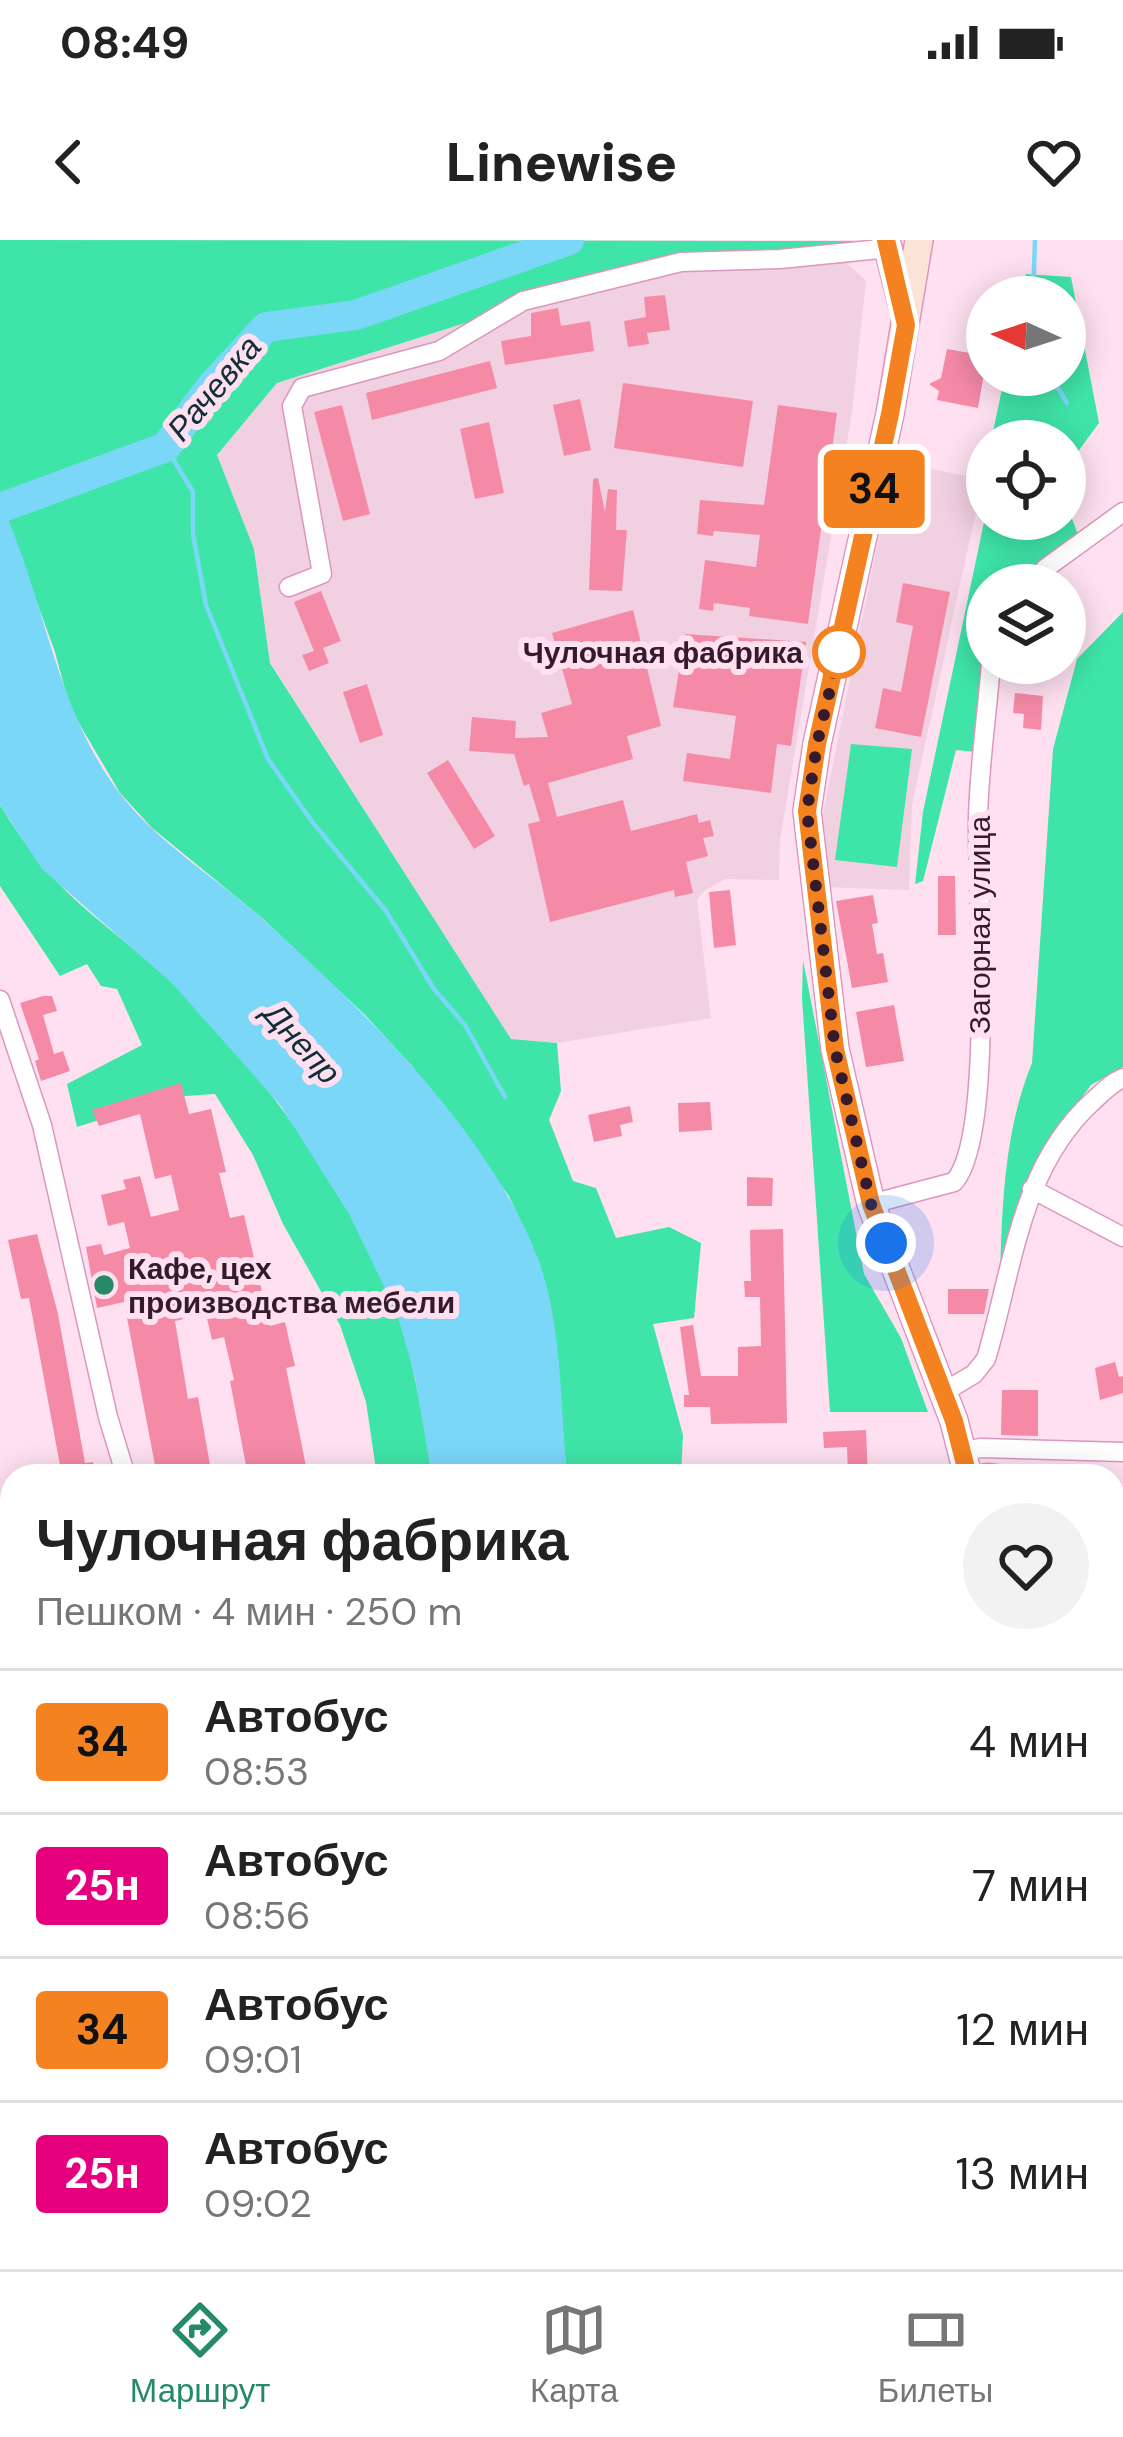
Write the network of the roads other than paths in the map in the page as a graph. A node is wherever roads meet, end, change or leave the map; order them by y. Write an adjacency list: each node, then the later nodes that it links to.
1 (919, 240): 3 (main road)
2 (888, 244): 3 (main road); 6 (street)
3 (906, 325): 11 (main road)
4 (1123, 512): 5 (street)
5 (1052, 564)
6 (289, 586)
7 (990, 684): 11 (street, Загорная улица)
8 (0, 1000): 15 (street)
9 (1123, 1078): 10 (street)
10 (1032, 1189): 12 (street); 13 (street)
11 (871, 1204): 13 (main road)
12 (1123, 1237)
13 (944, 1392): 16 (main road)
14 (1123, 1452): 17 (street)
15 (122, 1464)
16 (965, 1464)
17 (968, 1464)

